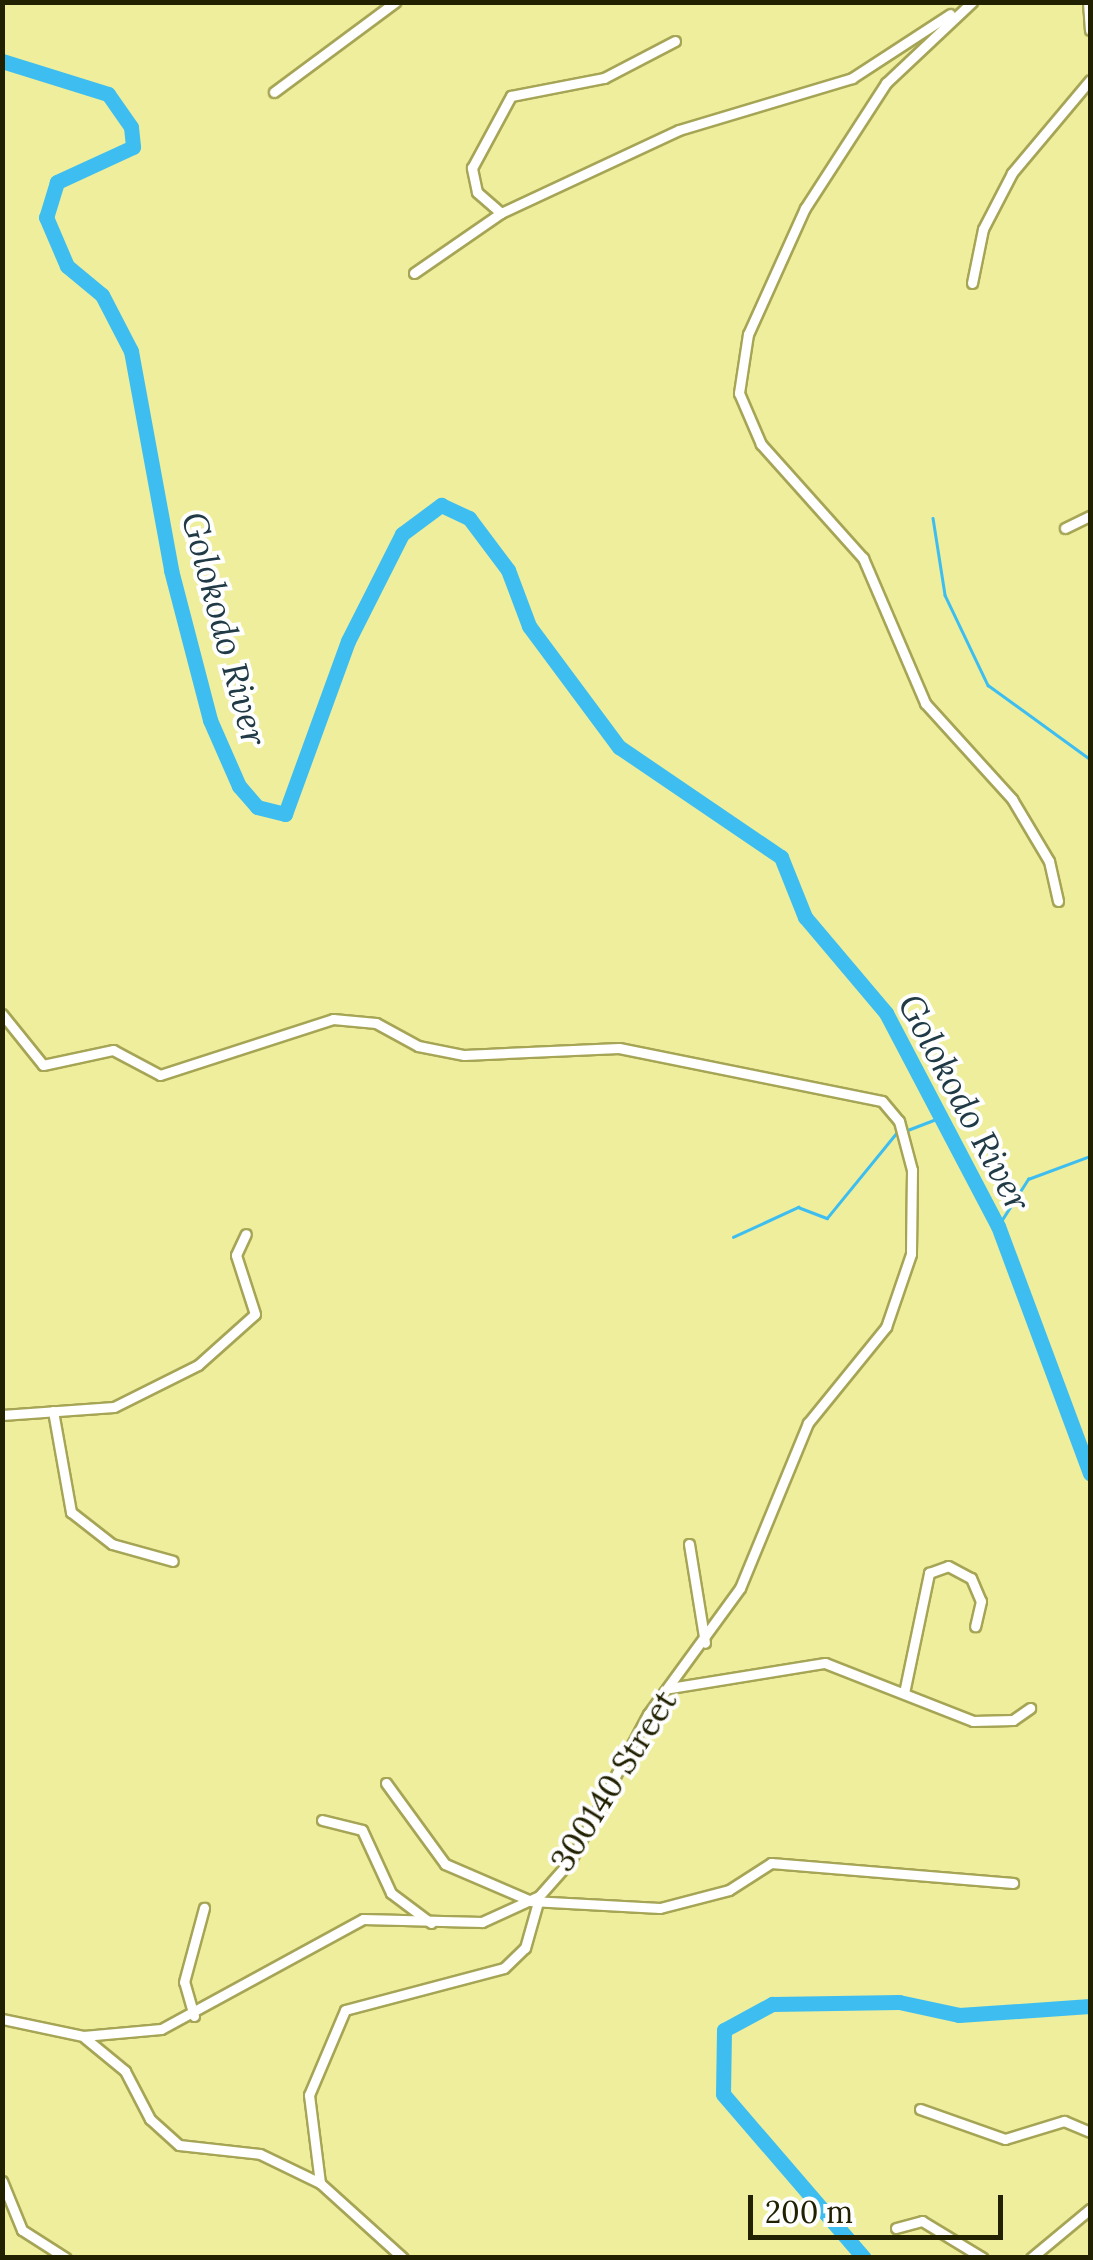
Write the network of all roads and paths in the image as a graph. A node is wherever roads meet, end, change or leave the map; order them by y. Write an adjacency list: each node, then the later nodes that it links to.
1 (395, 2): 8 (street)
2 (972, 2): 4 (street)
3 (1088, 2): 5 (street)
4 (956, 10): 9 (street); 14 (street)
5 (1090, 30)
6 (675, 41): 9 (street)
7 (1090, 80): 11 (street)
8 (274, 92)
9 (502, 213): 10 (street)
10 (414, 274)
11 (972, 283)
12 (1090, 516): 13 (street)
13 (1065, 528)
14 (1058, 901)
15 (2, 1014): 22 (street, 300140 Street)
16 (246, 1234): 17 (street)
17 (53, 1412): 18 (street); 20 (street)
18 (2, 1415)
19 (689, 1544): 22 (street)
20 (173, 1562)
21 (975, 1626): 24 (street)
22 (705, 1643): 23 (street, 300140 Street)
23 (670, 1688): 24 (street); 29 (street, 300140 Street)
24 (904, 1693): 25 (street)
25 (1030, 1708)
26 (386, 1783): 29 (street)
27 (322, 1820): 31 (street)
28 (1013, 1882): 29 (street)
29 (534, 1902): 31 (street, 300140 Street); 38 (street)
30 (204, 1908): 32 (street)
31 (432, 1924): 32 (street, 300140 Street)
32 (194, 2016): 34 (street, 300140 Street)
33 (2, 2019): 34 (street, 300140 Street)
34 (83, 2036): 38 (street)
35 (920, 2109): 36 (street)
36 (1090, 2132)
37 (2, 2181): 41 (street)
38 (320, 2183): 42 (street)
39 (1090, 2208): 44 (street)
40 (896, 2228): 43 (street)
41 (66, 2258)
42 (403, 2258)
43 (983, 2258)
44 (1031, 2258)

